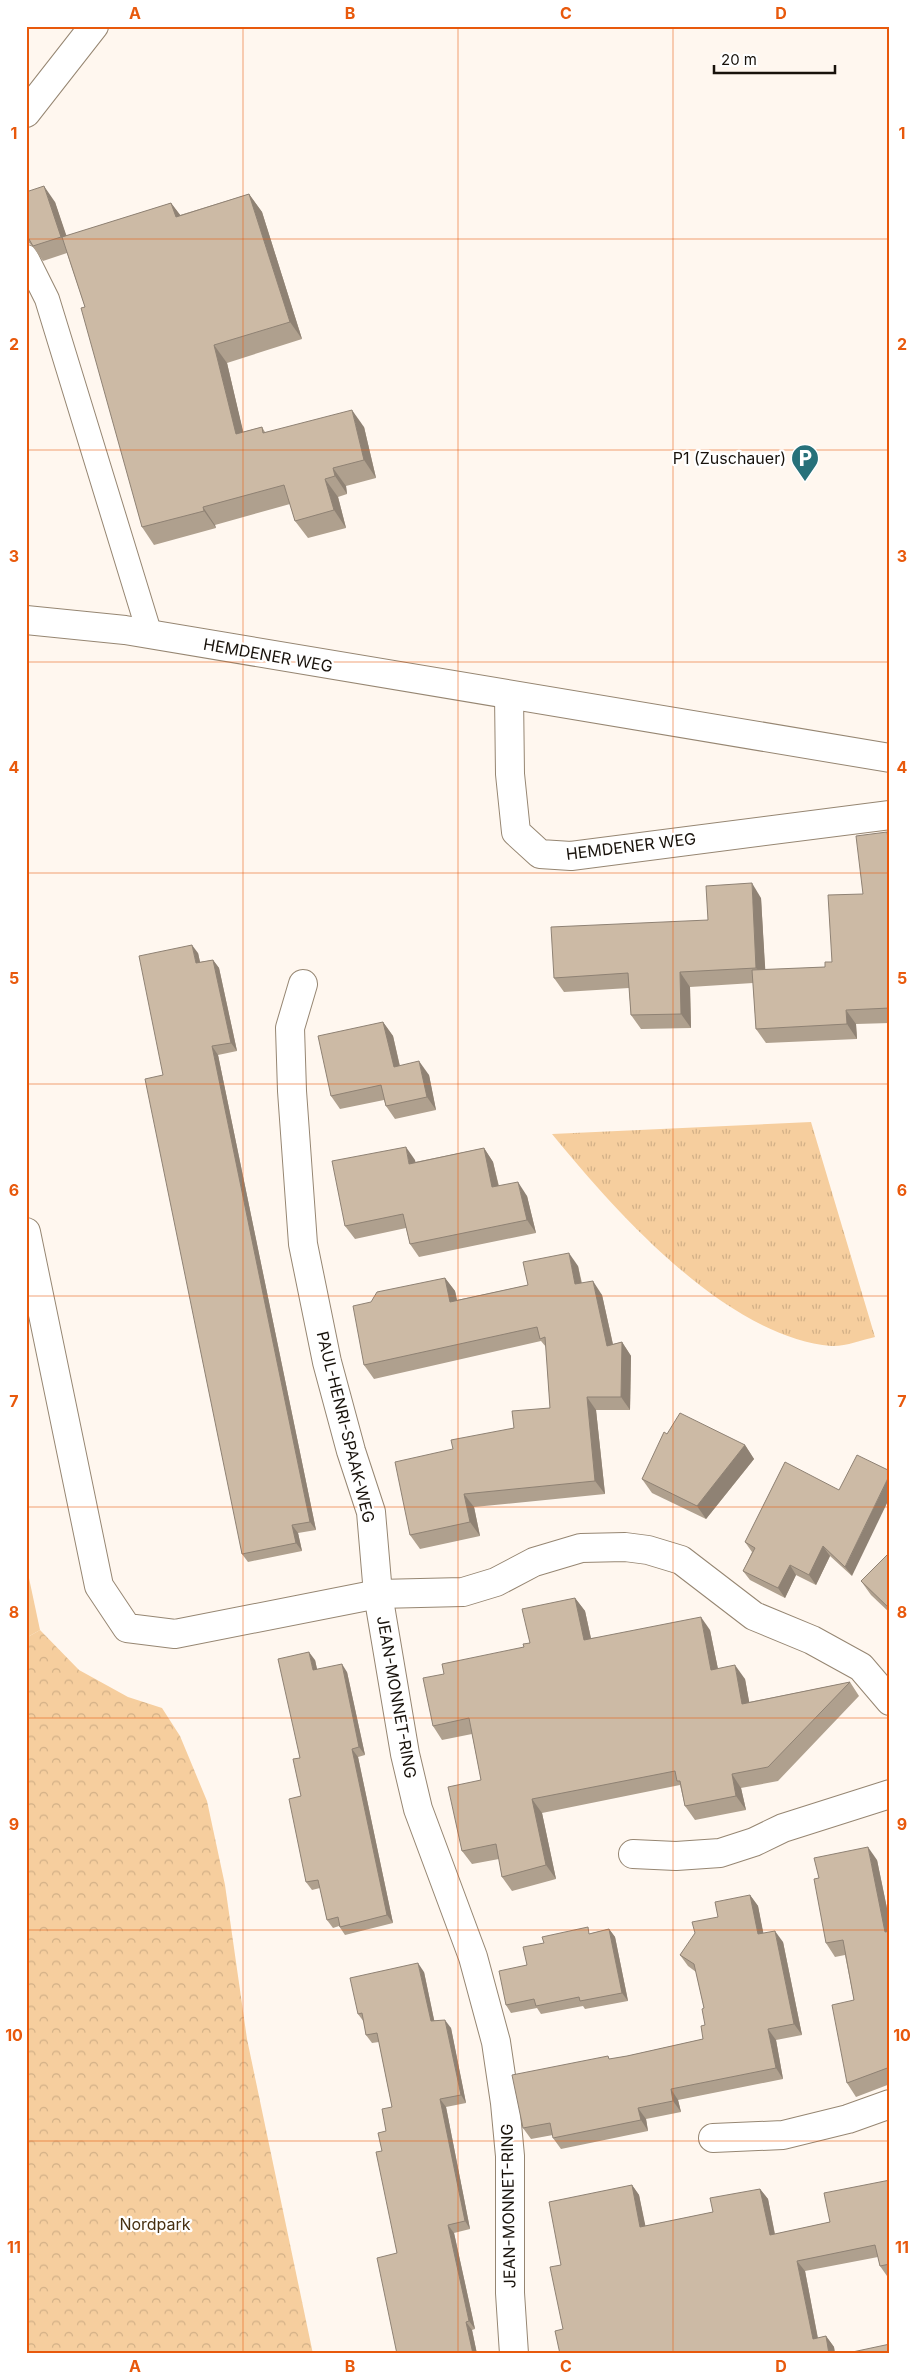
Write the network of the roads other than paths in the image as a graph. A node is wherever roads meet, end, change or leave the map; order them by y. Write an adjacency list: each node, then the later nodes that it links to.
1 (94, 26): 2 (street)
2 (26, 113)
3 (26, 257): 5 (lane)
4 (26, 620): 5 (street, HEMDENER WEG)
5 (150, 635): 6 (street, HEMDENER WEG)
6 (509, 695): 7 (street, HEMDENER WEG); 8 (street, HEMDENER WEG)
7 (890, 758)
8 (890, 815)
9 (302, 984): 11 (street, PAUL-HENRI-SPAAK-WEG)
10 (26, 1232): 11 (street)
11 (378, 1594): 12 (street, JEAN-MONNET-RING); 17 (street, JEAN-MONNET-RING)
12 (890, 1701)
13 (890, 1794): 14 (street)
14 (633, 1854)
15 (890, 2104): 16 (street)
16 (713, 2138)
17 (514, 2354)

